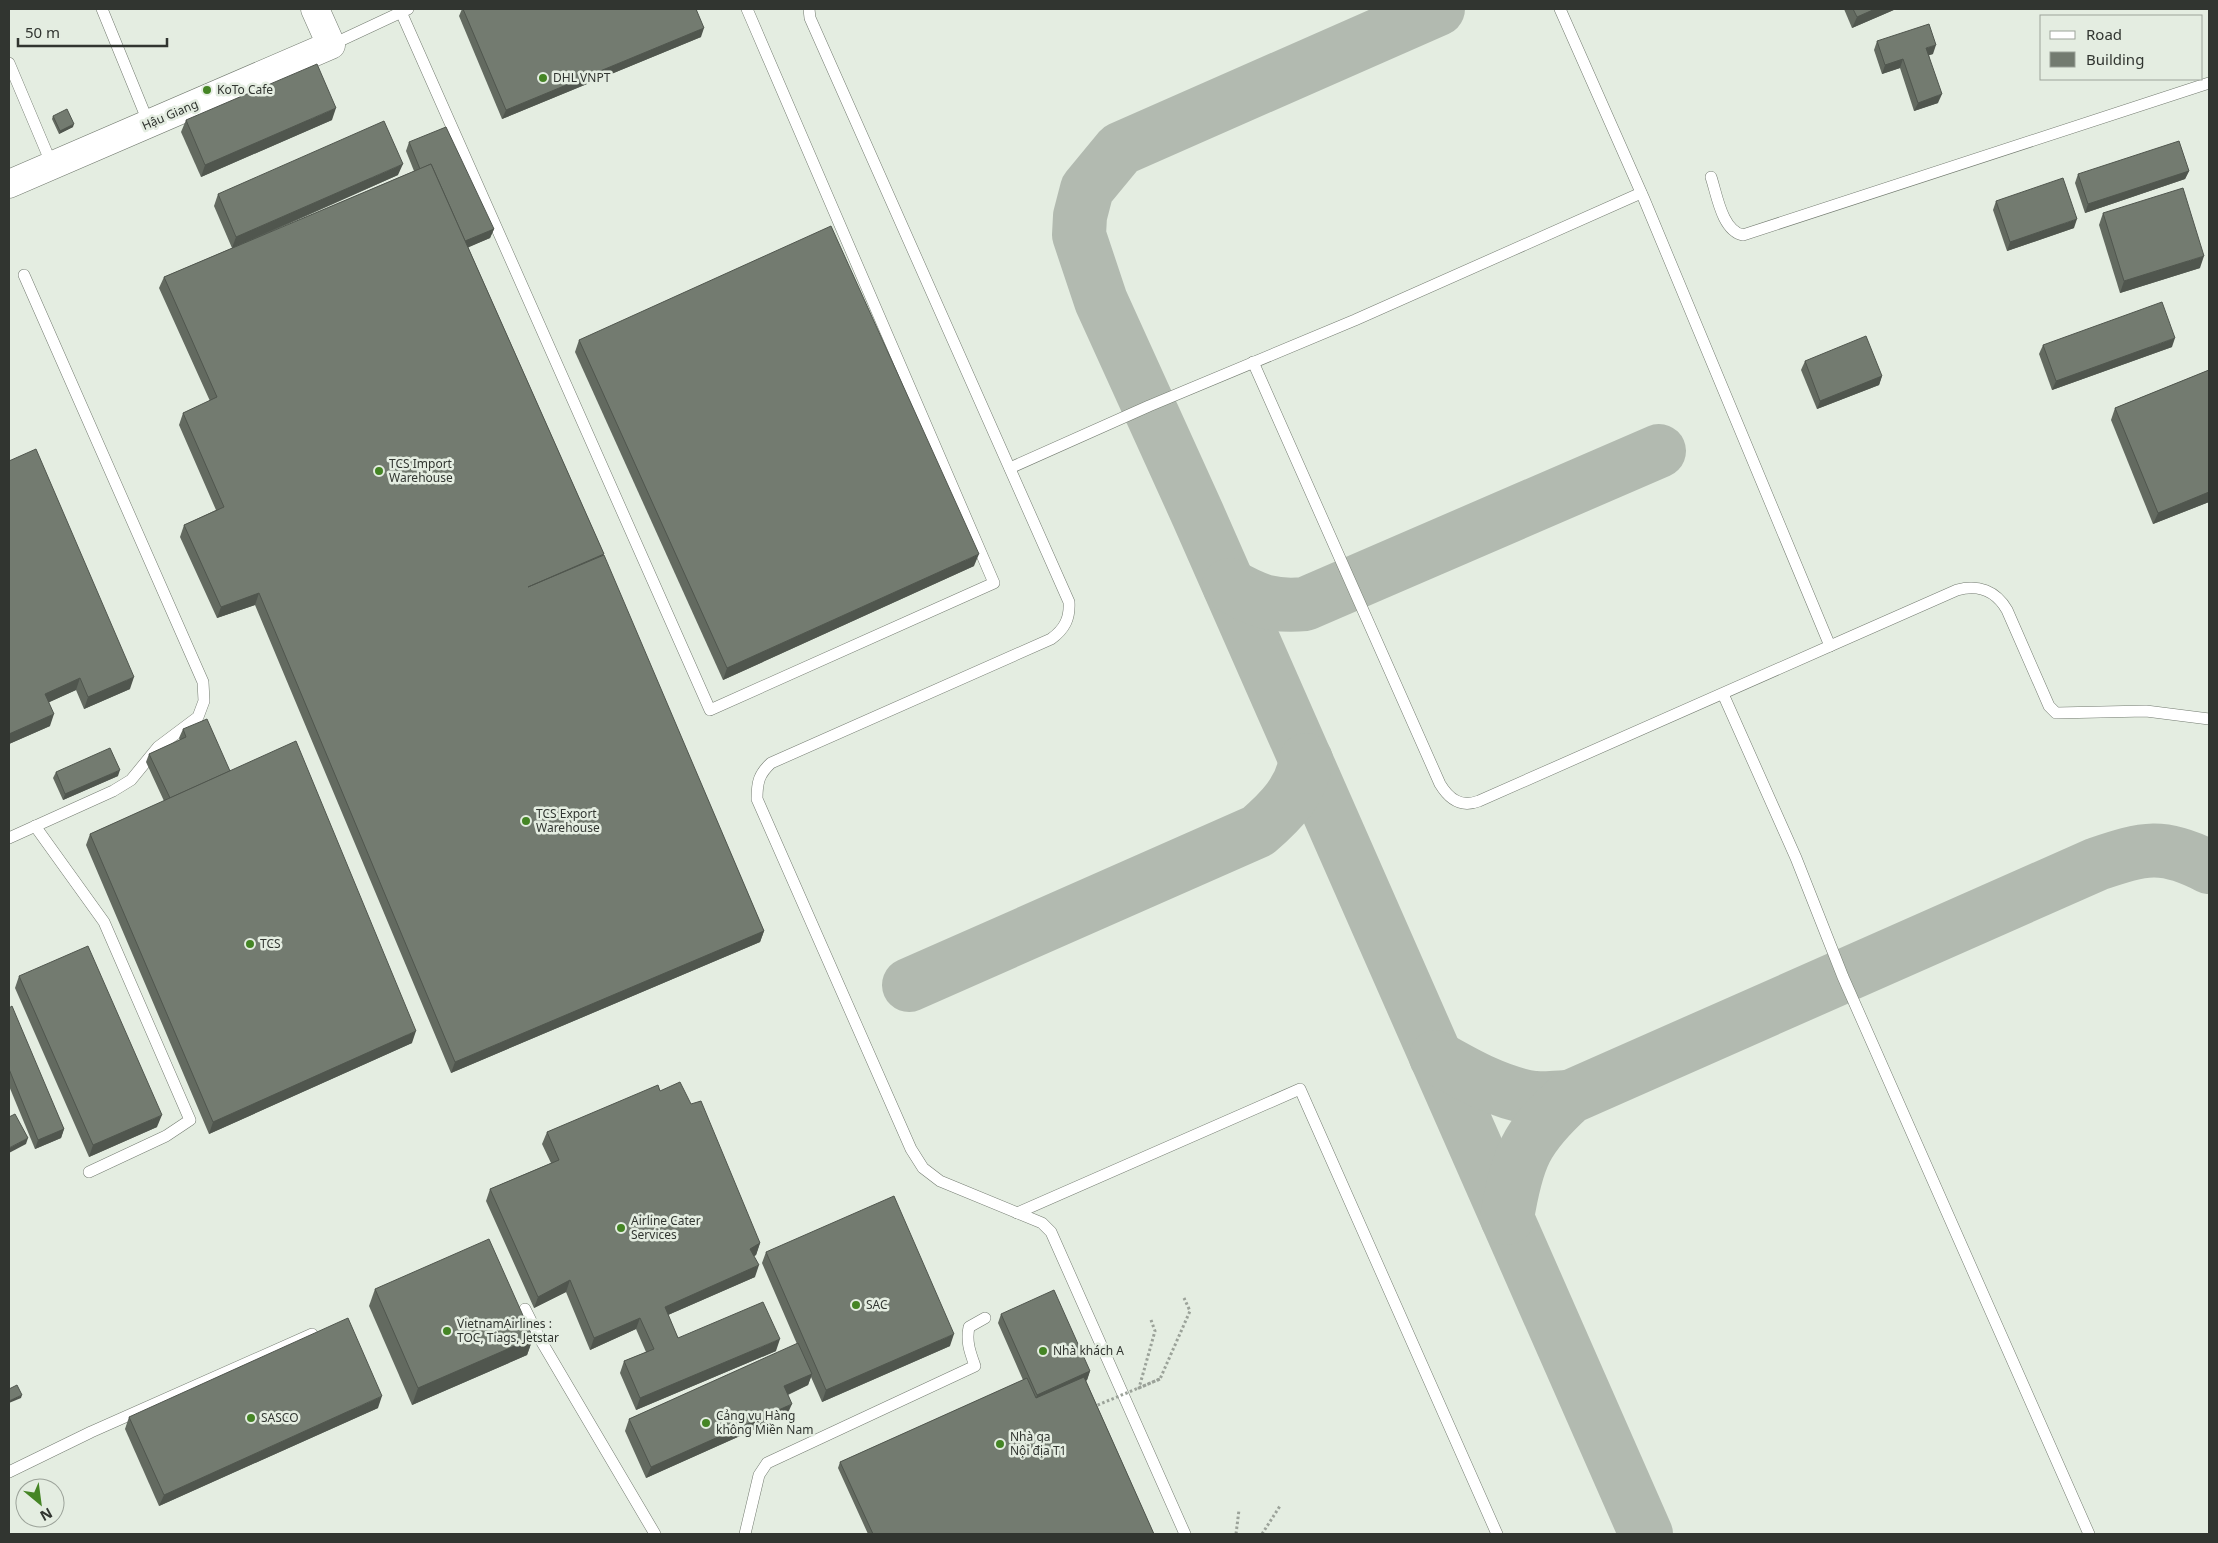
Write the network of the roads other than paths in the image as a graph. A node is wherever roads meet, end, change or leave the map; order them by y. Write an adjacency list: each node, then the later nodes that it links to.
1 (102, 9): 11 (lane)
2 (315, 9): 7 (street)
3 (747, 9): 6 (lane)
4 (809, 9): 18 (lane)
5 (1560, 9): 15 (lane)
6 (404, 10): 7 (lane)
7 (331, 45): 11 (street, Hậu Giang)
8 (9, 62): 9 (lane)
9 (13, 83): 12 (lane)
10 (2209, 84): 13 (lane)
11 (149, 124): 12 (street, Hậu Giang)
12 (52, 165): 14 (street, Hậu Giang)
13 (1711, 177)
14 (9, 184)
15 (1641, 193): 17 (lane); 19 (lane)
16 (24, 276): 22 (lane)
17 (1253, 362): 18 (lane); 20 (lane)
18 (1010, 468): 25 (lane)
19 (1830, 646): 20 (lane); 21 (lane)
20 (1723, 694): 34 (lane)
21 (2209, 719)
22 (34, 826): 23 (lane); 24 (lane)
23 (9, 838)
24 (89, 1172)
25 (1017, 1213): 32 (lane); 33 (lane)
26 (525, 1309): 30 (lane)
27 (985, 1318): 31 (lane)
28 (312, 1334): 29 (lane)
29 (9, 1472)
30 (655, 1534)
31 (744, 1534)
32 (1185, 1534)
33 (1497, 1534)
34 (2089, 1534)

